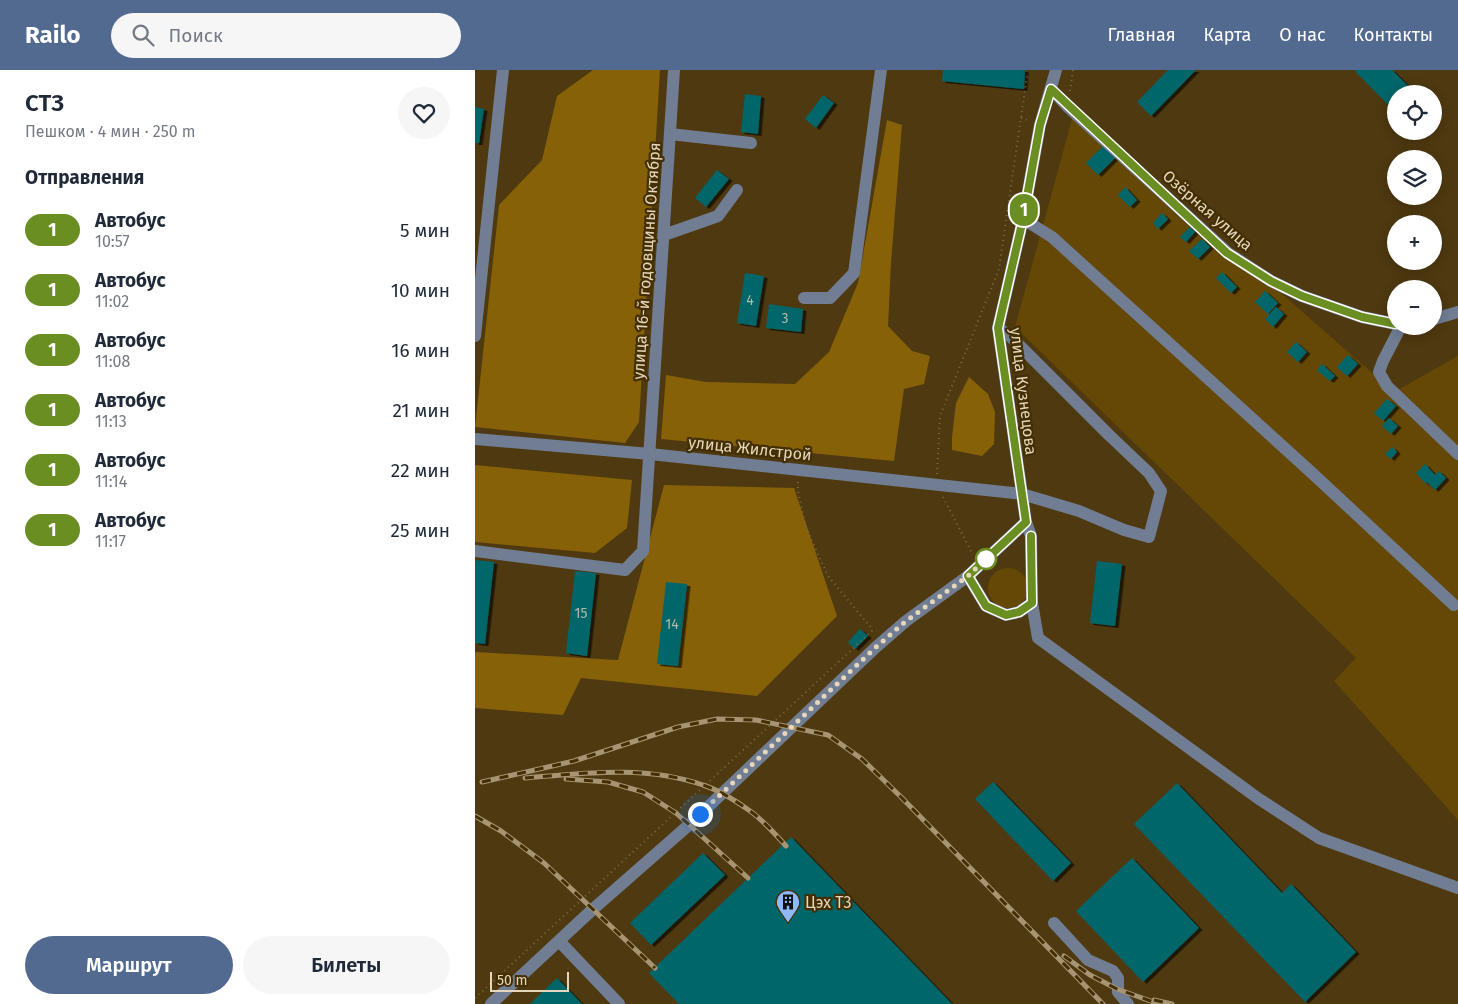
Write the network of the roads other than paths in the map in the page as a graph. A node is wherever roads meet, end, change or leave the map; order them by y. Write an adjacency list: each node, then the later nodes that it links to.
1 (503, 70): 17 (street)
2 (674, 70): 6 (street, улица 16-й годовщины Октября)
3 (881, 70): 11 (street)
4 (1057, 70): 5 (street, улица Кузнецова)
5 (1051, 89): 9 (street, улица Кузнецова); 14 (street, Озёрная улица)
6 (670, 134): 7 (street); 10 (street, улица 16-й годовщины Октября)
7 (751, 143)
8 (737, 190): 10 (street)
9 (1023, 219): 15 (street, улица Кузнецова); 26 (street)
10 (664, 235): 19 (street, улица 16-й годовщины Октября)
11 (804, 298)
12 (1458, 312): 13 (street)
13 (1442, 317)
14 (1387, 322)
15 (998, 328): 21 (street, улица Кузнецова); 21 (street, улица Жилстрой)
16 (1396, 335): 20 (street)
17 (475, 336)
18 (475, 440): 19 (street, улица Жилстрой)
19 (650, 454): 21 (street, улица Жилстрой); 23 (street, улица 16-й годовщины Октября)
20 (1458, 454)
21 (1022, 494): 22 (street, улица Кузнецова)
22 (1026, 522): 24 (street); 25 (street, улица Кузнецова)
23 (475, 551)
24 (968, 576): 25 (street); 29 (street)
25 (1032, 603): 27 (street, улица Кузнецова)
26 (1453, 605)
27 (1458, 888)
28 (1054, 923): 32 (street)
29 (559, 941): 30 (street); 31 (street)
30 (491, 1004)
31 (619, 1004)
32 (1128, 1004)

